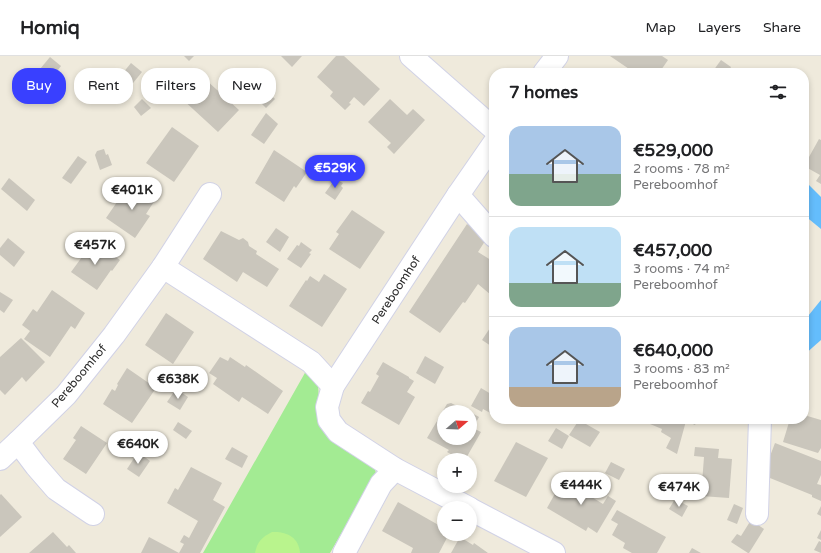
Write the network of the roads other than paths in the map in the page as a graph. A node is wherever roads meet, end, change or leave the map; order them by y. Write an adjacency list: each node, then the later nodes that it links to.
1 (411, 56): 4 (street)
2 (557, 56): 3 (street)
3 (548, 68)
4 (489, 125)
5 (489, 150): 7 (street, Pereboomhof)
6 (210, 194): 9 (street, Pereboomhof)
7 (458, 195): 8 (street); 10 (street, Pereboomhof)
8 (489, 230)
9 (163, 267): 10 (street); 12 (street, Pereboomhof)
10 (333, 386): 14 (street, Pereboomhof)
11 (760, 424): 18 (street)
12 (18, 442): 13 (street, Pereboomhof); 17 (street)
13 (0, 459)
14 (395, 469): 15 (street, Pereboomhof); 19 (street)
15 (456, 501)
16 (477, 512): 20 (street, Pereboomhof)
17 (93, 514)
18 (757, 514)
19 (344, 553)
20 (554, 553)

